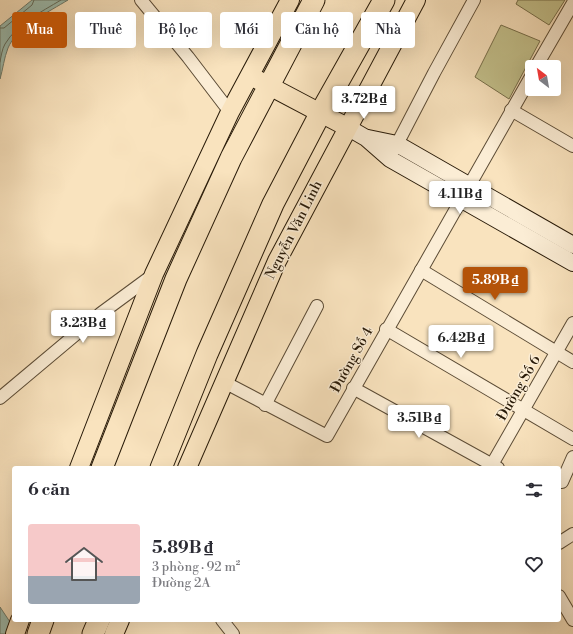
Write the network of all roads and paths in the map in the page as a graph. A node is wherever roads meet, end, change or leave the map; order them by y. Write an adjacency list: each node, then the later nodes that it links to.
1 (141, 0): 13 (street)
2 (290, 0): 9 (main road)
3 (314, 0): 10 (highway)
4 (384, 0): 14 (highway, Nguyễn Văn Linh)
5 (416, 0): 15 (main road, Nguyễn Văn Linh)
6 (474, 0): 17 (street)
7 (573, 3): 8 (street)
8 (540, 60)
9 (250, 76): 10 (main road); 13 (main road)
10 (270, 86): 14 (main road); 37 (highway)
11 (525, 87): 12 (street, Đường Số 4)
12 (512, 110): 16 (street); 18 (street, Đường Số 4)
13 (230, 112): 23 (main road)
14 (320, 112): 15 (main road); 38 (highway, Nguyễn Văn Linh)
15 (347, 127): 17 (street); 29 (main road, Nguyễn Văn Linh)
16 (573, 146)
17 (394, 152): 18 (street); 19 (street)
18 (469, 185): 19 (street, Đường Số 4); 20 (street)
19 (461, 199): 21 (street); 22 (street, Đường Số 4)
20 (573, 245)
21 (573, 263)
22 (421, 270): 26 (street, Đường Số 4); 27 (street)
23 (154, 274): 31 (street); 36 (main road)
24 (318, 306): 32 (street)
25 (573, 323): 27 (street, Đường Số 6)
26 (386, 329): 30 (street, Đường Số 4); 33 (street)
27 (557, 353): 28 (street); 33 (street, Đường Số 6)
28 (573, 362)
29 (224, 382): 32 (street, Đường Số 4); 39 (main road, Nguyễn Văn Linh)
30 (353, 388): 32 (street, Đường Số 4); 40 (street)
31 (0, 398)
32 (265, 405)
33 (524, 410): 34 (street); 41 (street, Đường Số 6)
34 (573, 439)
35 (573, 457): 42 (street)
36 (80, 466)
37 (103, 466)
38 (162, 466)
39 (188, 466)
40 (491, 466)
41 (494, 466)
42 (562, 482)
43 (573, 534): 44 (street)
44 (561, 542)
45 (561, 599): 46 (street)
46 (573, 620)
47 (19, 622): 52 (main road)
48 (42, 622): 53 (highway)
49 (98, 622): 54 (highway)
50 (119, 622): 55 (main road)
51 (224, 622): 56 (street)
52 (15, 634)
53 (38, 634)
54 (93, 634)
55 (114, 634)
56 (233, 634)

